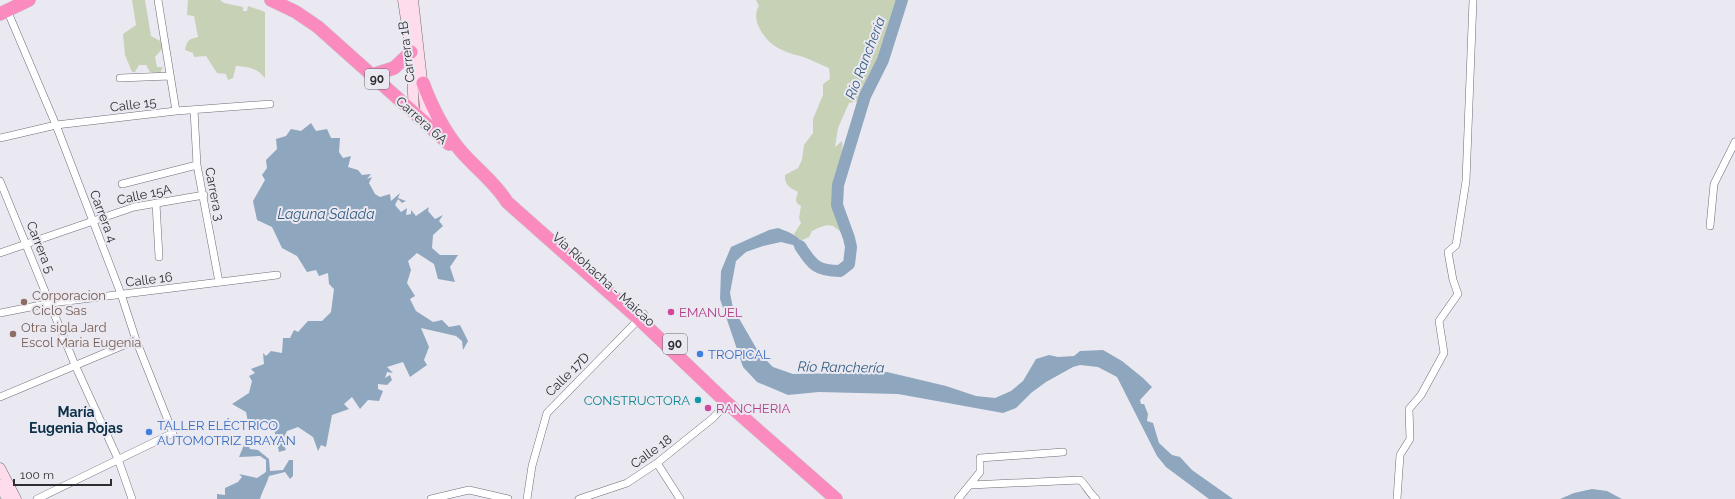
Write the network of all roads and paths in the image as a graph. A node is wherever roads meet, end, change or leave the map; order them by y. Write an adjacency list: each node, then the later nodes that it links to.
1 (29, 0): 7 (highway)
2 (158, 0): 10 (street)
3 (271, 0): 9 (highway, Carrera 6A / 90)
4 (404, 0): 8 (street, Carrera 1B)
5 (413, 0): 12 (street, Carrera 1B)
6 (1473, 0): 61 (street)
7 (4, 12): 17 (street, Carrera 4)
8 (410, 52): 9 (highway); 16 (street, Carrera 1B)
9 (372, 75): 16 (highway, Carrera 6A / 90)
10 (170, 76): 11 (street); 15 (street)
11 (120, 78)
12 (423, 83): 18 (street, Carrera 1B); 22 (highway)
13 (270, 104): 14 (street, Calle 15)
14 (194, 110): 15 (street, Calle 15); 21 (street, Carrera 3)
15 (176, 111): 17 (street, Calle 15)
16 (414, 113): 18 (highway, Carrera 6A / 90)
17 (56, 125): 19 (street, Calle 15); 27 (street, Carrera 4)
18 (427, 125): 22 (highway, Carrera 6A / 90)
19 (0, 138)
20 (1735, 142): 28 (street)
21 (198, 165): 24 (street); 25 (street, Carrera 3)
22 (477, 168): 37 (highway, Vía Riohacha - Maicao / 90)
23 (0, 181): 29 (street, Carrera 5)
24 (122, 184)
25 (204, 194): 26 (street, Calle 15A); 33 (street, Carrera 3)
26 (156, 203): 27 (street, Calle 15A); 31 (street)
27 (93, 220): 29 (street, Calle 15A); 34 (street, Carrera 4)
28 (1710, 226)
29 (27, 243): 30 (street, Calle 15A); 35 (street, Carrera 5)
30 (0, 253)
31 (159, 257)
32 (277, 275): 33 (street, Calle 16)
33 (219, 282): 34 (street, Calle 16)
34 (121, 294): 35 (street, Calle 16); 38 (street, Carrera 4)
35 (51, 303): 36 (street, Calle 16); 39 (street, Carrera 5)
36 (0, 313)
37 (641, 316): 41 (highway, Vía Riohacha - Maicao / 90); 48 (highway, Vía Riohacha - Maicao / 90); 55 (street, Calle 17D)
38 (136, 340): 39 (street); 43 (street, Carrera 4)
39 (75, 365): 40 (street); 43 (street, Carrera 5)
40 (0, 397)
41 (727, 403): 44 (street, Calle 18); 48 (highway, Vía Riohacha - Maicao / 90)
42 (1063, 452): 47 (street)
43 (118, 459): 51 (street); 52 (street, Carrera 5)
44 (657, 463): 56 (street, Calle 18); 57 (street)
45 (0, 468): 50 (street)
46 (0, 485): 49 (street)
47 (970, 485): 59 (street); 60 (street)
48 (832, 492): 58 (highway, Vía Riohacha - Maicao / 90)
49 (7, 499)
50 (16, 499)
51 (37, 499)
52 (132, 499)
53 (431, 499): 54 (street)
54 (508, 499)
55 (527, 499)
56 (579, 499)
57 (680, 499)
58 (847, 499)
59 (958, 499)
60 (1096, 499)
61 (1397, 499)

